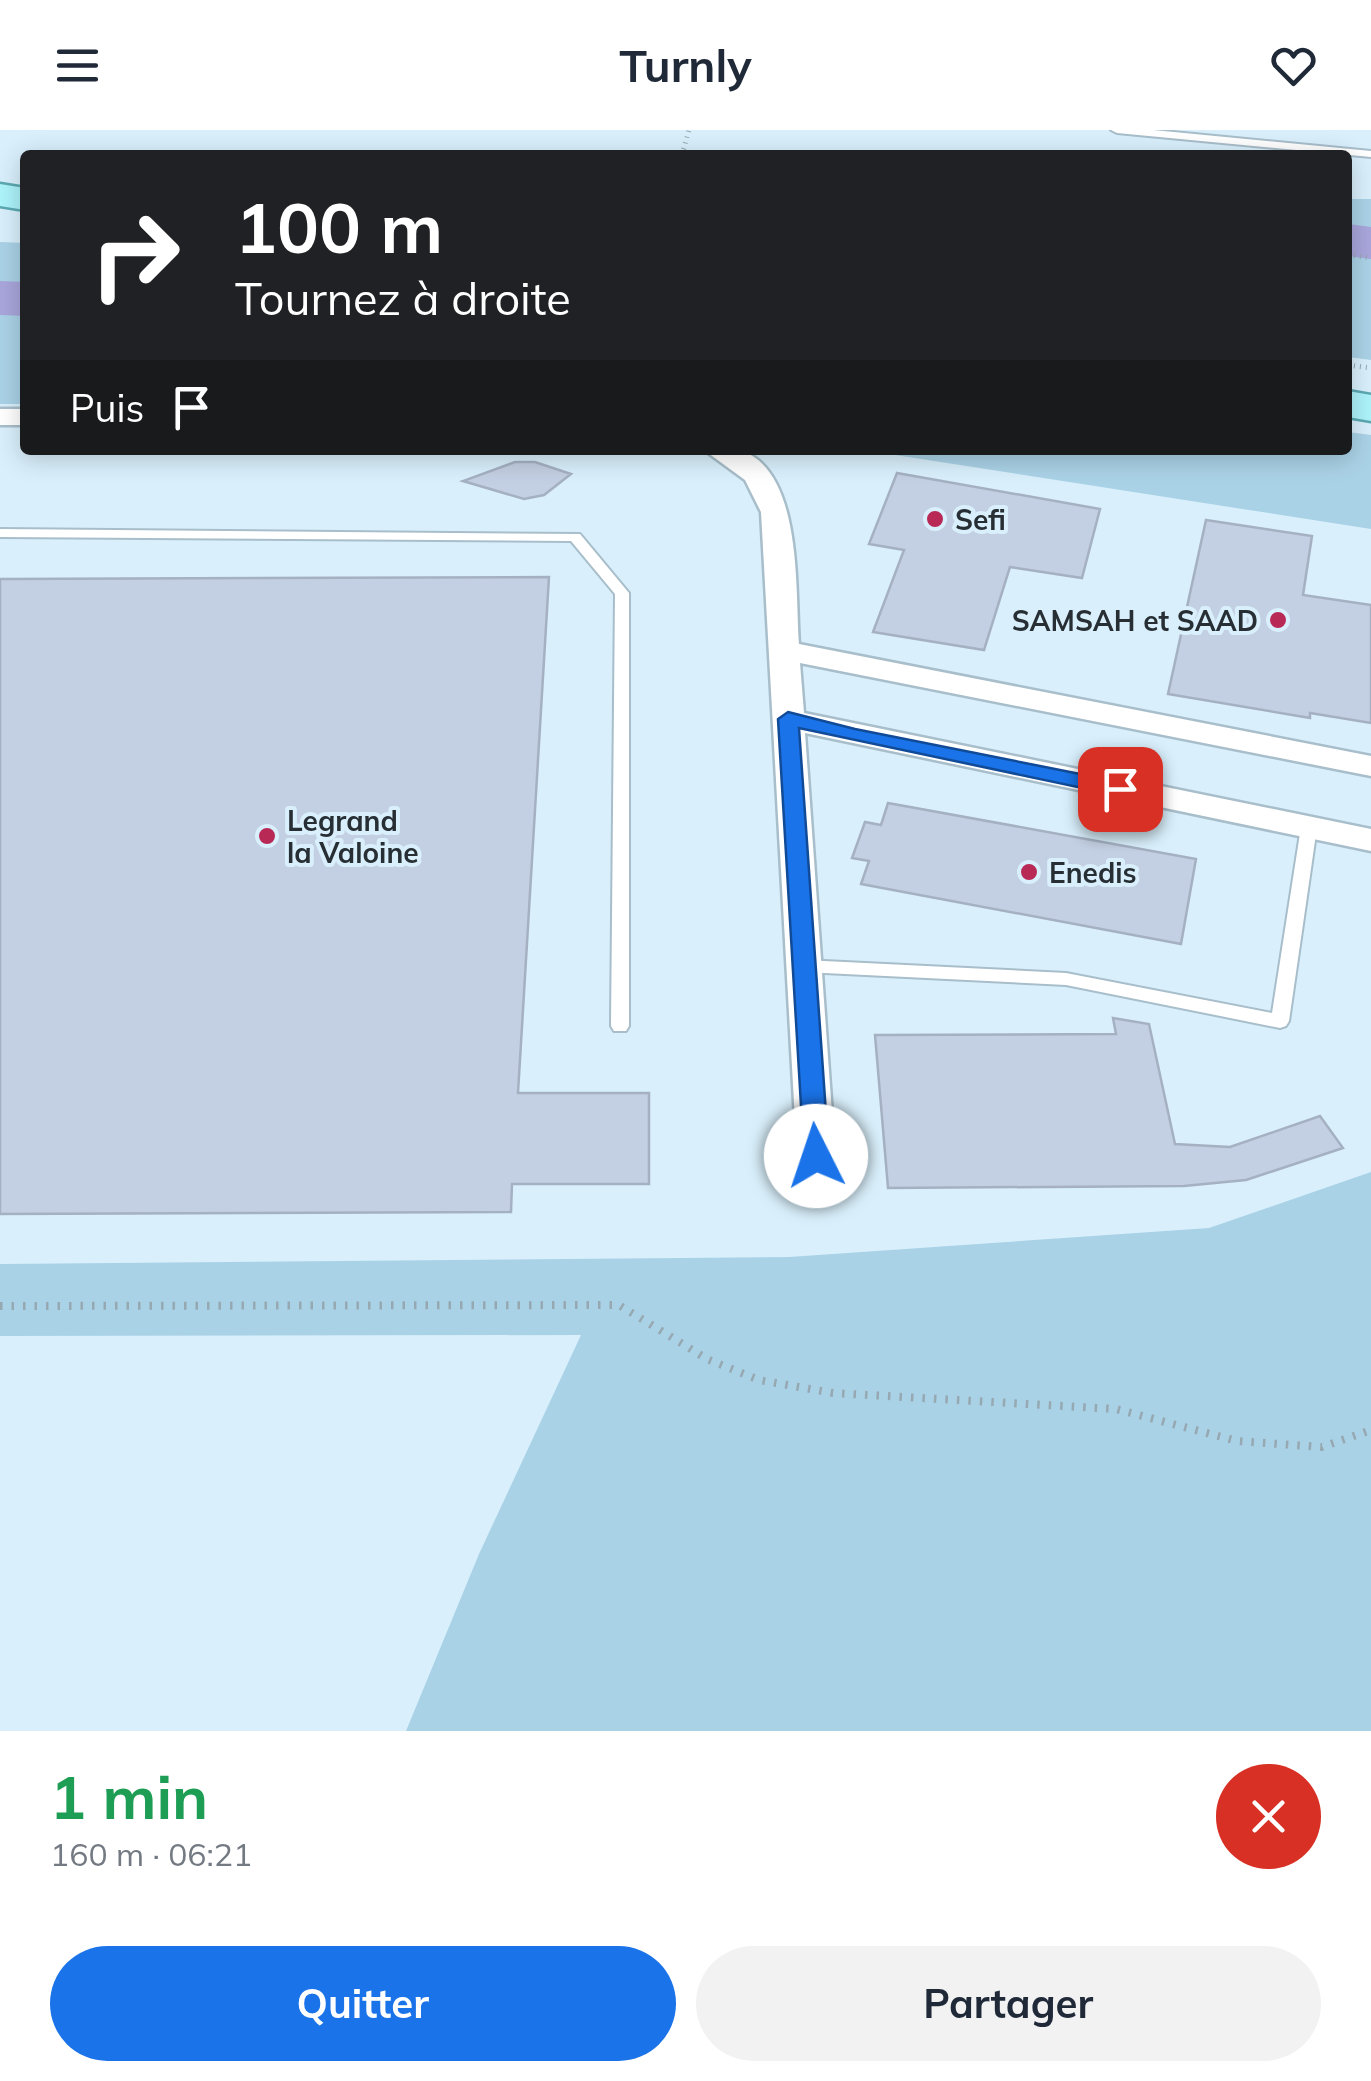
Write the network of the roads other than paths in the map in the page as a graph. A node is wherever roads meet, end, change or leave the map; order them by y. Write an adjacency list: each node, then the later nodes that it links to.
1 (1117, 130): 2 (lane)
2 (1322, 150)
3 (730, 455): 5 (street)
4 (0, 533): 11 (lane)
5 (782, 650): 6 (street); 7 (street)
6 (788, 719): 8 (street); 10 (street)
7 (1371, 766)
8 (1309, 828): 9 (street); 10 (lane)
9 (1371, 840)
10 (804, 966): 12 (street)
11 (620, 1026)
12 (816, 1156)

